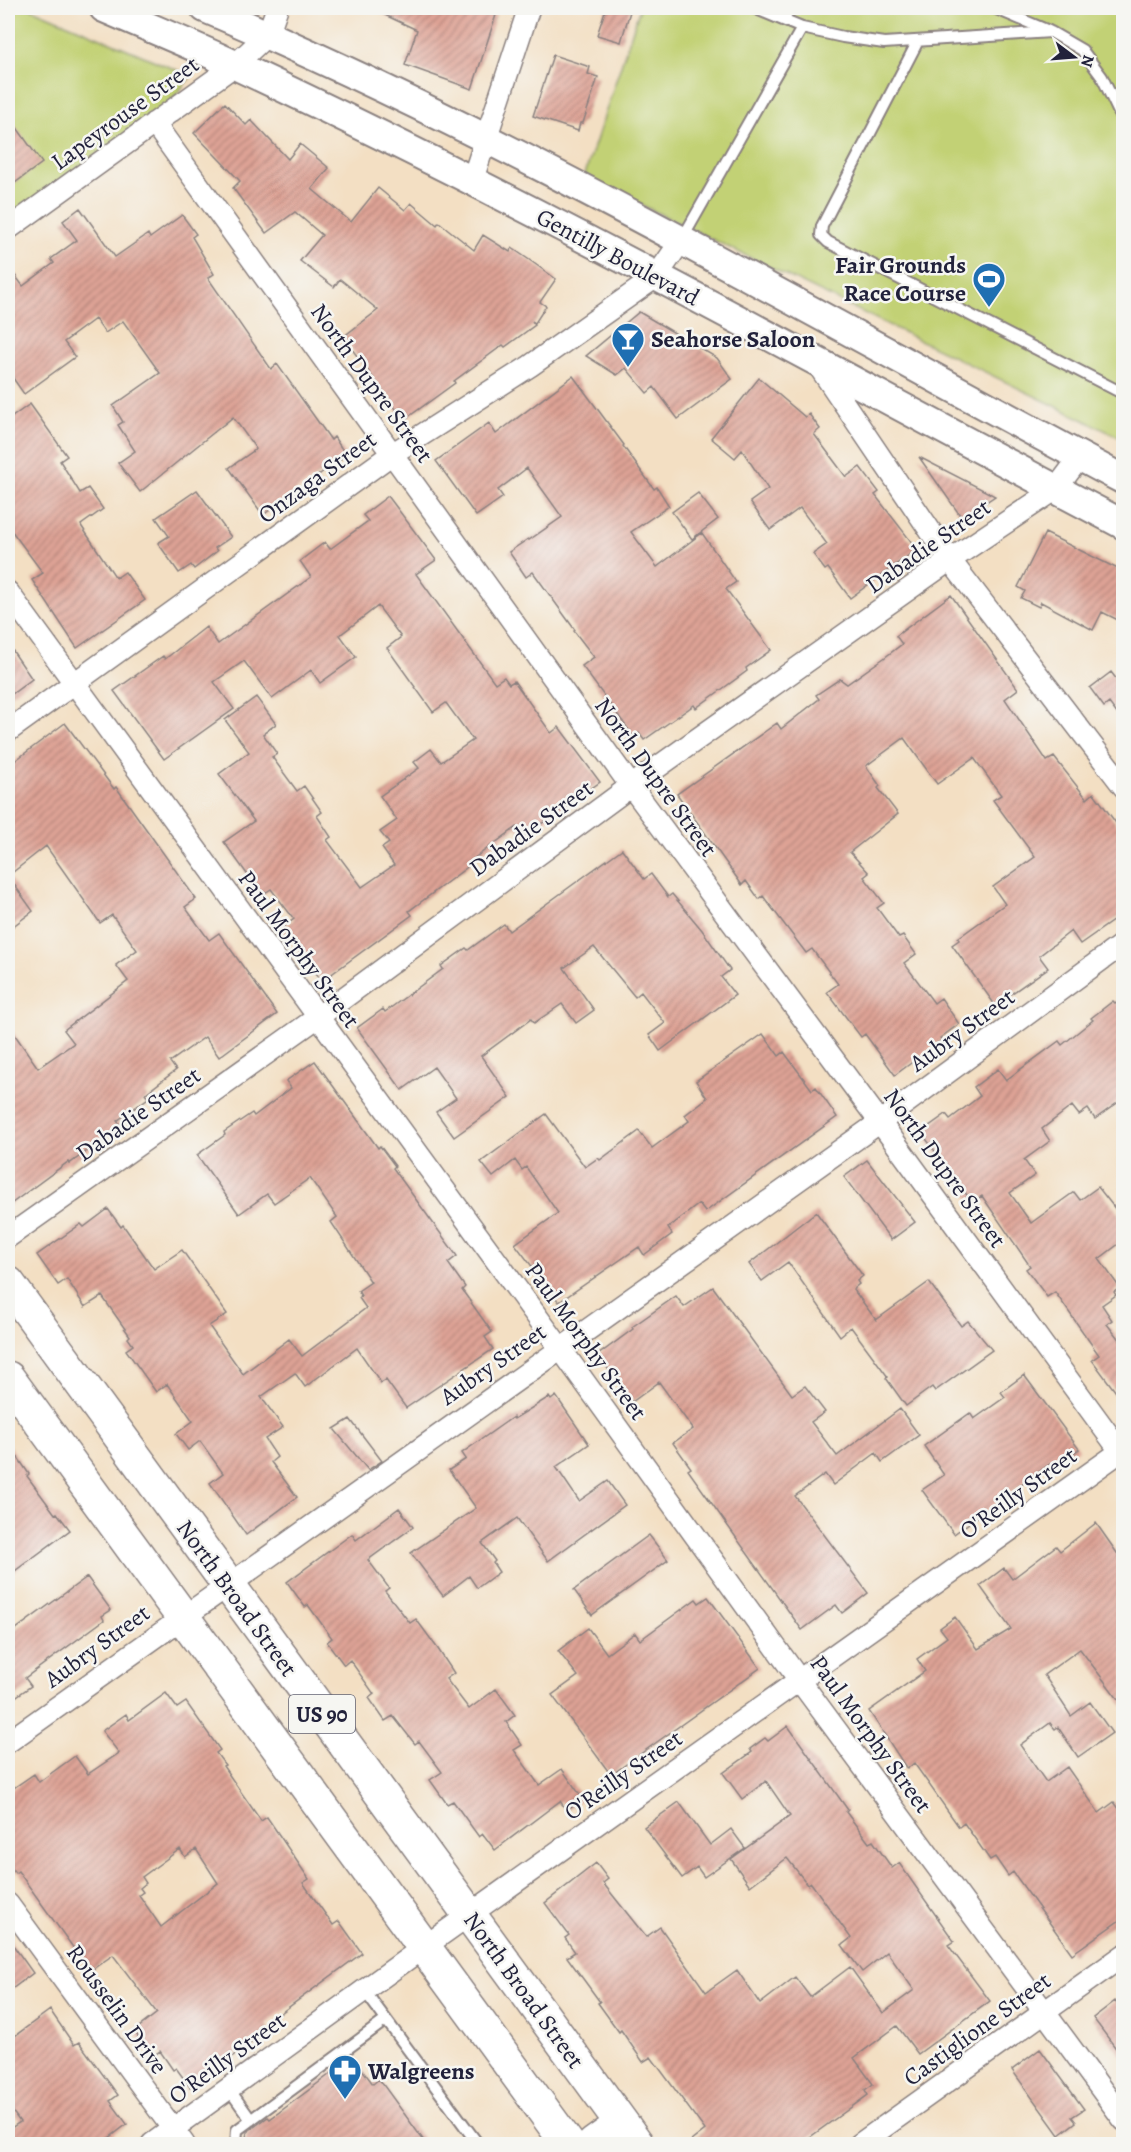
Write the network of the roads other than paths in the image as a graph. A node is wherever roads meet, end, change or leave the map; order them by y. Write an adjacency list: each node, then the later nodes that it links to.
1 (104, 8): 13 (main road, Gentilly Boulevard)
2 (205, 8): 11 (main road, Gentilly Boulevard)
3 (277, 8): 11 (street)
4 (530, 8): 16 (street)
5 (754, 8): 8 (lane)
6 (790, 8): 8 (lane)
7 (994, 8): 10 (lane)
8 (783, 20): 9 (lane)
9 (802, 28): 12 (lane); 19 (lane)
10 (1051, 32): 12 (lane); 15 (lane)
11 (268, 34): 13 (street, Lapeyrouse Street); 16 (main road, Gentilly Boulevard)
12 (918, 41): 22 (lane)
13 (235, 65): 14 (street, Lapeyrouse Street); 17 (main road, Gentilly Boulevard)
14 (154, 123): 18 (street, Lapeyrouse Street); 23 (street, North Dupre Street)
15 (1124, 123)
16 (486, 139): 17 (street); 19 (main road, Gentilly Boulevard)
17 (472, 181): 20 (main road, Gentilly Boulevard)
18 (8, 229)
19 (681, 241): 20 (street, Onzaga Street); 24 (main road, Gentilly Boulevard)
20 (656, 277): 21 (main road, Gentilly Boulevard); 23 (street, Onzaga Street)
21 (814, 359): 26 (main road, Gentilly Boulevard); 28 (street)
22 (1124, 394)
23 (392, 454): 30 (street, Onzaga Street); 32 (street, North Dupre Street)
24 (1080, 457): 25 (main road, Gentilly Boulevard); 26 (street, Dabadie Street)
25 (1124, 480)
26 (1056, 489): 27 (main road, Gentilly Boulevard); 28 (street, Dabadie Street)
27 (1124, 525)
28 (950, 560): 32 (street, Dabadie Street); 33 (street)
29 (8, 592): 30 (street, Paul Morphy Street)
30 (73, 683): 31 (street, Onzaga Street); 35 (street, Paul Morphy Street)
31 (8, 731)
32 (631, 786): 35 (street, Dabadie Street); 36 (street, North Dupre Street)
33 (1124, 787)
34 (1124, 943): 36 (street, Aubry Street)
35 (318, 1017): 37 (street, Dabadie Street); 39 (street, Paul Morphy Street)
36 (880, 1122): 39 (street, Aubry Street); 41 (street, North Dupre Street)
37 (8, 1237)
38 (8, 1283): 42 (main road, North Broad Street / US 90)
39 (560, 1348): 42 (street, Aubry Street); 44 (street, Paul Morphy Street)
40 (8, 1378): 43 (main road, US 90)
41 (1122, 1452): 44 (street, O'Reilly Street)
42 (228, 1584): 43 (street, Aubry Street); 47 (main road, North Broad Street / US 90)
43 (182, 1616): 45 (street, Aubry Street); 48 (main road, US 90)
44 (800, 1681): 47 (street, O'Reilly Street); 51 (street, Paul Morphy Street)
45 (8, 1742)
46 (8, 1904): 57 (street, Rousselin Drive)
47 (470, 1915): 48 (street, O'Reilly Street); 56 (main road, North Broad Street / US 90)
48 (424, 1947): 50 (street, O'Reilly Street); 61 (main road, US 90)
49 (1124, 1955): 51 (street, Castiglione Street)
50 (364, 1990): 52 (lane); 53 (street, O'Reilly Street)
51 (1044, 2012): 55 (street, Paul Morphy Street); 63 (street, Castiglione Street)
52 (386, 2020): 54 (lane); 60 (lane)
53 (229, 2089): 54 (lane); 57 (street, O'Reilly Street)
54 (251, 2120): 59 (lane)
55 (1124, 2120)
56 (630, 2134): 62 (main road)
57 (179, 2137): 58 (street, O'Reilly Street)
58 (152, 2145)
59 (236, 2145)
60 (478, 2145)
61 (568, 2145)
62 (594, 2145)
63 (860, 2145)

